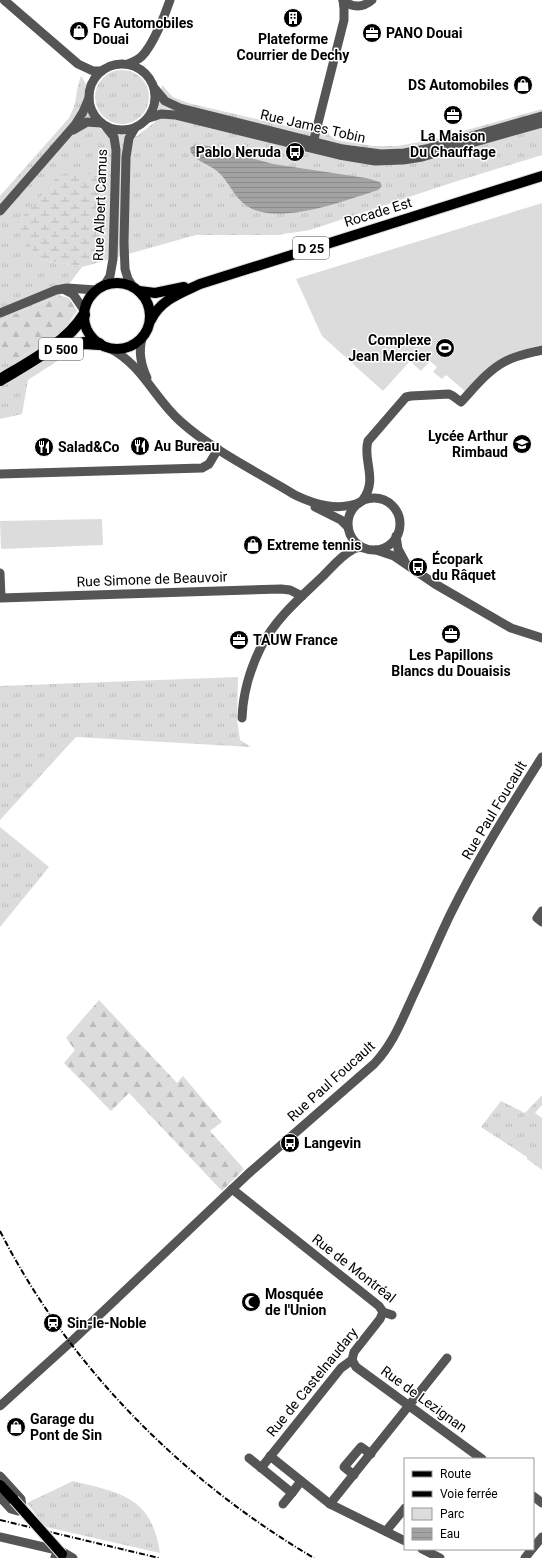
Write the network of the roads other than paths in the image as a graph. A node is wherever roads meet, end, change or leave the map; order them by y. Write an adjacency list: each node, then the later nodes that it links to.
1 (4, 0): 8 (street)
2 (170, 0): 7 (street)
3 (343, 0): 5 (street); 6 (street)
4 (372, 0): 5 (street)
5 (361, 6): 6 (street)
6 (344, 20): 20 (street)
7 (146, 50): 9 (street); 11 (street)
8 (78, 64): 10 (street); 13 (street)
9 (128, 64): 10 (street); 11 (street)
10 (101, 71): 13 (street)
11 (144, 72): 12 (street)
12 (155, 89): 15 (street); 20 (street, Rue James Tobin)
13 (89, 94): 17 (street); 19 (street)
14 (542, 116): 20 (street, Rue James Tobin)
15 (149, 118): 18 (street); 20 (street, Rue James Tobin)
16 (542, 123): 20 (street, Rue James Tobin)
17 (103, 124): 18 (street); 19 (street); 24 (street, Rue Albert Camus)
18 (135, 128): 26 (street, Rue Albert Camus)
19 (70, 131): 22 (street)
20 (312, 145)
21 (542, 176): 23 (main road, Rocade Est / D 25)
22 (0, 211)
23 (200, 284): 26 (main road, Rocade Est / D 25); 29 (main road, Rocade Est / D 25)
24 (100, 288): 25 (street); 26 (main road); 28 (main road)
25 (59, 289): 27 (street); 28 (street)
26 (136, 289): 29 (main road)
27 (0, 313)
28 (84, 313): 31 (main road); 34 (highway, D 500)
29 (151, 320): 30 (main road)
30 (142, 339): 32 (main road); 36 (street)
31 (99, 344): 32 (main road); 34 (highway, D 500)
32 (111, 349): 36 (street)
33 (542, 350): 39 (street)
34 (26, 364): 35 (highway, D 500)
35 (0, 380)
36 (153, 390): 37 (street)
37 (218, 449): 38 (street); 40 (street)
38 (0, 474)
39 (370, 474): 41 (street); 42 (street)
40 (295, 495): 42 (street); 43 (street)
41 (386, 501): 42 (street); 44 (street)
42 (360, 502): 43 (street)
43 (348, 529): 45 (street); 47 (street)
44 (396, 536): 46 (street); 48 (street)
45 (364, 548): 46 (street); 47 (street)
46 (376, 550): 48 (street)
47 (341, 558): 50 (street)
48 (410, 568): 52 (street)
49 (0, 573): 51 (street)
50 (302, 596): 51 (street, Rue Simone de Beauvoir); 53 (street)
51 (1, 598)
52 (542, 638)
53 (242, 718)
54 (542, 758): 57 (street, Rue Paul Foucault)
55 (542, 911): 56 (street)
56 (542, 922)
57 (232, 1189): 58 (street, Rue de Montréal); 63 (street, Rue Paul Foucault)
58 (383, 1312): 59 (street, Rue de Montréal); 61 (street, Rue de Castelnaudary)
59 (392, 1315)
60 (447, 1358): 62 (street)
61 (352, 1360): 62 (street, Rue de Lezignan); 64 (street, Rue de Castelnaudary)
62 (409, 1405): 66 (street, Rue de Lezignan); 76 (street)
63 (0, 1406)
64 (270, 1456): 67 (street, Rue de Castelnaudary); 69 (street)
65 (249, 1458): 67 (street)
66 (481, 1458)
67 (261, 1468): 71 (street)
68 (0, 1476): 72 (street)
69 (302, 1481): 71 (street); 76 (street)
70 (0, 1485): 85 (main road, bridge)
71 (292, 1493): 75 (street)
72 (0, 1497)
73 (534, 1497): 74 (street)
74 (542, 1503)
75 (283, 1504)
76 (330, 1504): 78 (street)
77 (404, 1509): 78 (street)
78 (386, 1532): 81 (street)
79 (0, 1537): 85 (street)
80 (542, 1537): 82 (street)
81 (404, 1541)
82 (534, 1548)
83 (424, 1550): 86 (street)
84 (532, 1550): 88 (street)
85 (60, 1556): 87 (street)
86 (434, 1557)
87 (73, 1558)
88 (525, 1558)

